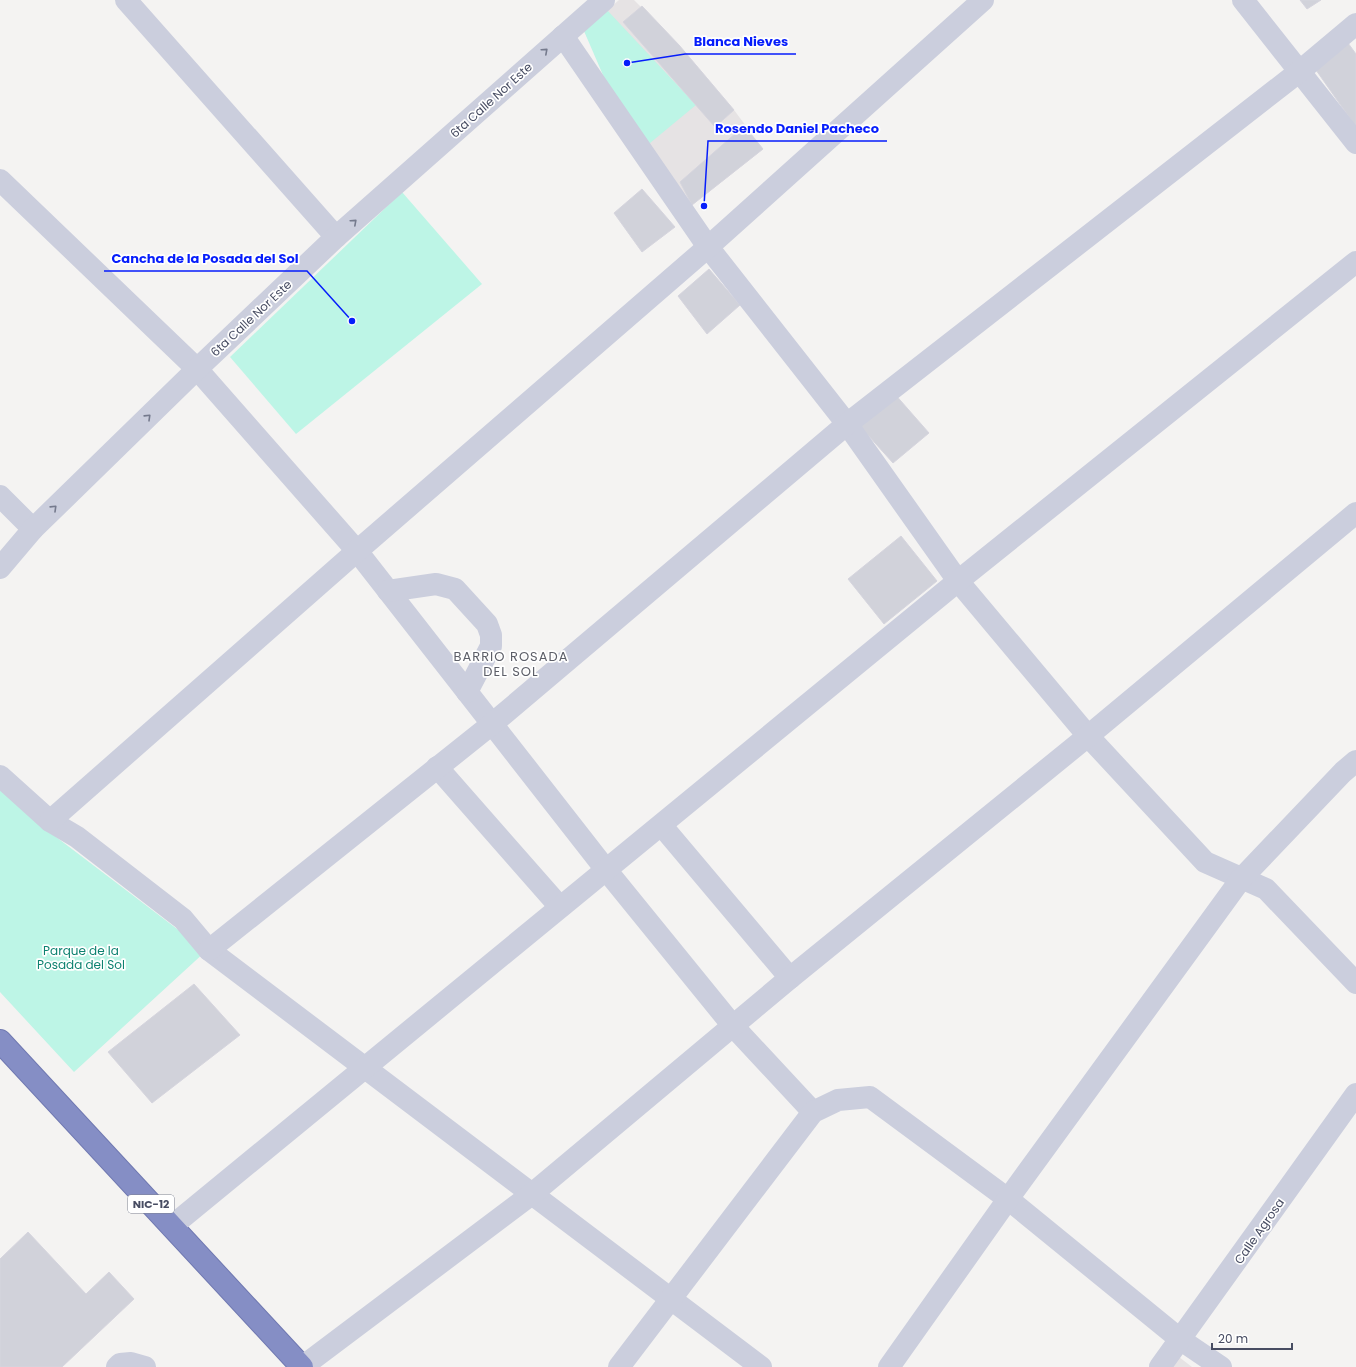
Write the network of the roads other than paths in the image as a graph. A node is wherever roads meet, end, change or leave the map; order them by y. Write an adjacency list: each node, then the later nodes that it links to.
1 (126, 0): 10 (street)
2 (604, 0): 6 (street, 6ta Calle Nor Este)
3 (983, 0): 11 (street)
4 (1243, 0): 7 (street)
5 (1356, 24): 7 (street)
6 (563, 36): 10 (street, 6ta Calle Nor Este, one-way to 6); 11 (street)
7 (1300, 71): 8 (street); 14 (street)
8 (1356, 143)
9 (0, 180): 13 (street)
10 (336, 237): 13 (street, 6ta Calle Nor Este)
11 (708, 247): 14 (street); 18 (street)
12 (1356, 262): 20 (street)
13 (197, 369): 17 (street, 6ta Calle Nor Este, one-way to 13); 18 (street)
14 (847, 424): 20 (street); 23 (street)
15 (0, 496): 17 (street)
16 (1356, 513): 24 (street)
17 (33, 529): 19 (street, 6ta Calle Nor Este)
18 (357, 551): 21 (street); 28 (street)
19 (0, 568)
20 (958, 582): 24 (street); 29 (street)
21 (388, 591): 22 (street); 22 (street)
22 (467, 692): 23 (street)
23 (492, 724): 26 (street); 30 (street)
24 (1088, 736): 31 (street); 34 (street)
25 (1356, 761): 31 (street)
26 (437, 766): 32 (street); 33 (street)
27 (0, 776): 28 (street)
28 (50, 821): 33 (street)
29 (662, 826): 30 (street); 34 (street)
30 (607, 871): 32 (street); 36 (street)
31 (1241, 879): 35 (street); 42 (street)
32 (560, 907): 38 (street)
33 (209, 950): 38 (street)
34 (790, 978): 36 (street)
35 (1356, 983)
36 (733, 1026): 40 (street); 41 (street)
37 (0, 1041): 43 (highway, NIC-12)
38 (366, 1068): 41 (street); 43 (street)
39 (1356, 1094): 45 (street, Calle Agrosa)
40 (813, 1112): 42 (street); 44 (street)
41 (532, 1194): 44 (street); 48 (street)
42 (1008, 1199): 45 (street); 51 (street)
43 (172, 1226): 48 (highway, NIC-12)
44 (671, 1299): 49 (street); 50 (street)
45 (1181, 1340): 52 (street, Calle Agrosa); 53 (street)
46 (117, 1367): 47 (street)
47 (145, 1367)
48 (302, 1367)
49 (619, 1367)
50 (761, 1367)
51 (889, 1367)
52 (1160, 1367)
53 (1220, 1367)

